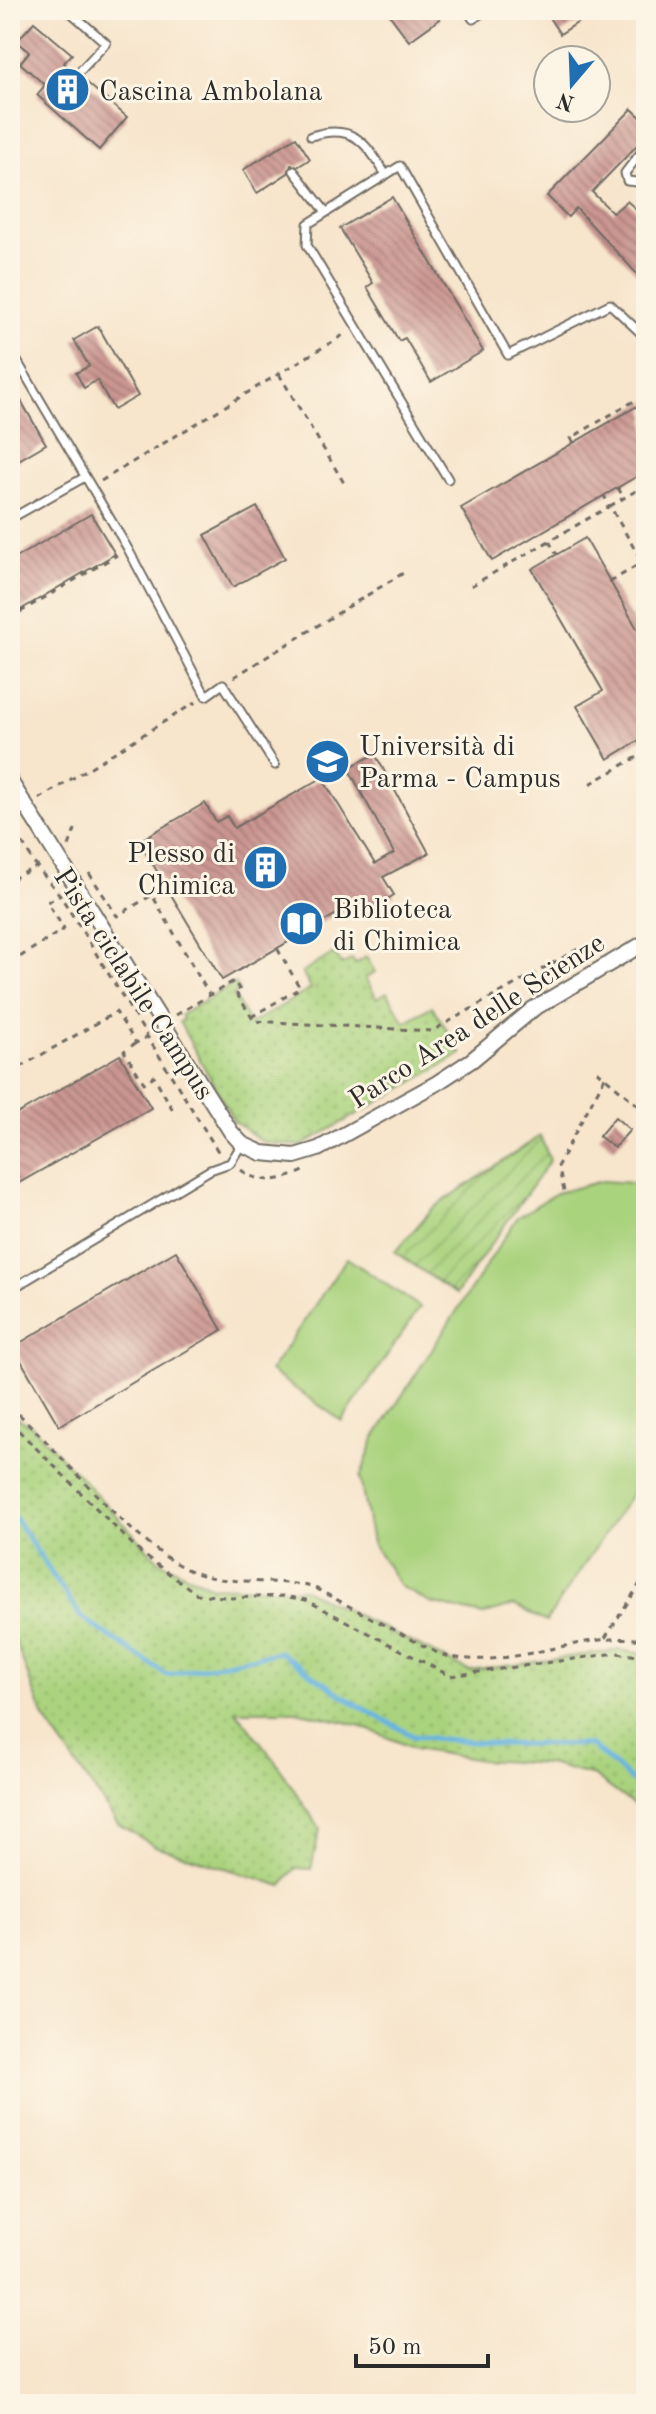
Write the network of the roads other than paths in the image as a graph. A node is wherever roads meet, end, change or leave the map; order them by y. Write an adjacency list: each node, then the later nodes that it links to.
1 (68, 10): 4 (lane)
2 (467, 10): 3 (lane)
3 (486, 10)
4 (81, 70)
5 (311, 136): 8 (lane)
6 (646, 146): 9 (lane)
7 (294, 171): 10 (lane)
8 (386, 175): 10 (lane); 11 (lane)
9 (646, 178)
10 (326, 212): 14 (lane)
11 (646, 338)
12 (10, 349): 13 (lane)
13 (85, 477): 15 (lane); 16 (lane)
14 (448, 479)
15 (10, 519)
16 (275, 765)
17 (10, 781): 19 (street)
18 (646, 942): 19 (street, Parco Area delle Scienze)
19 (242, 1144): 20 (lane)
20 (10, 1290)

